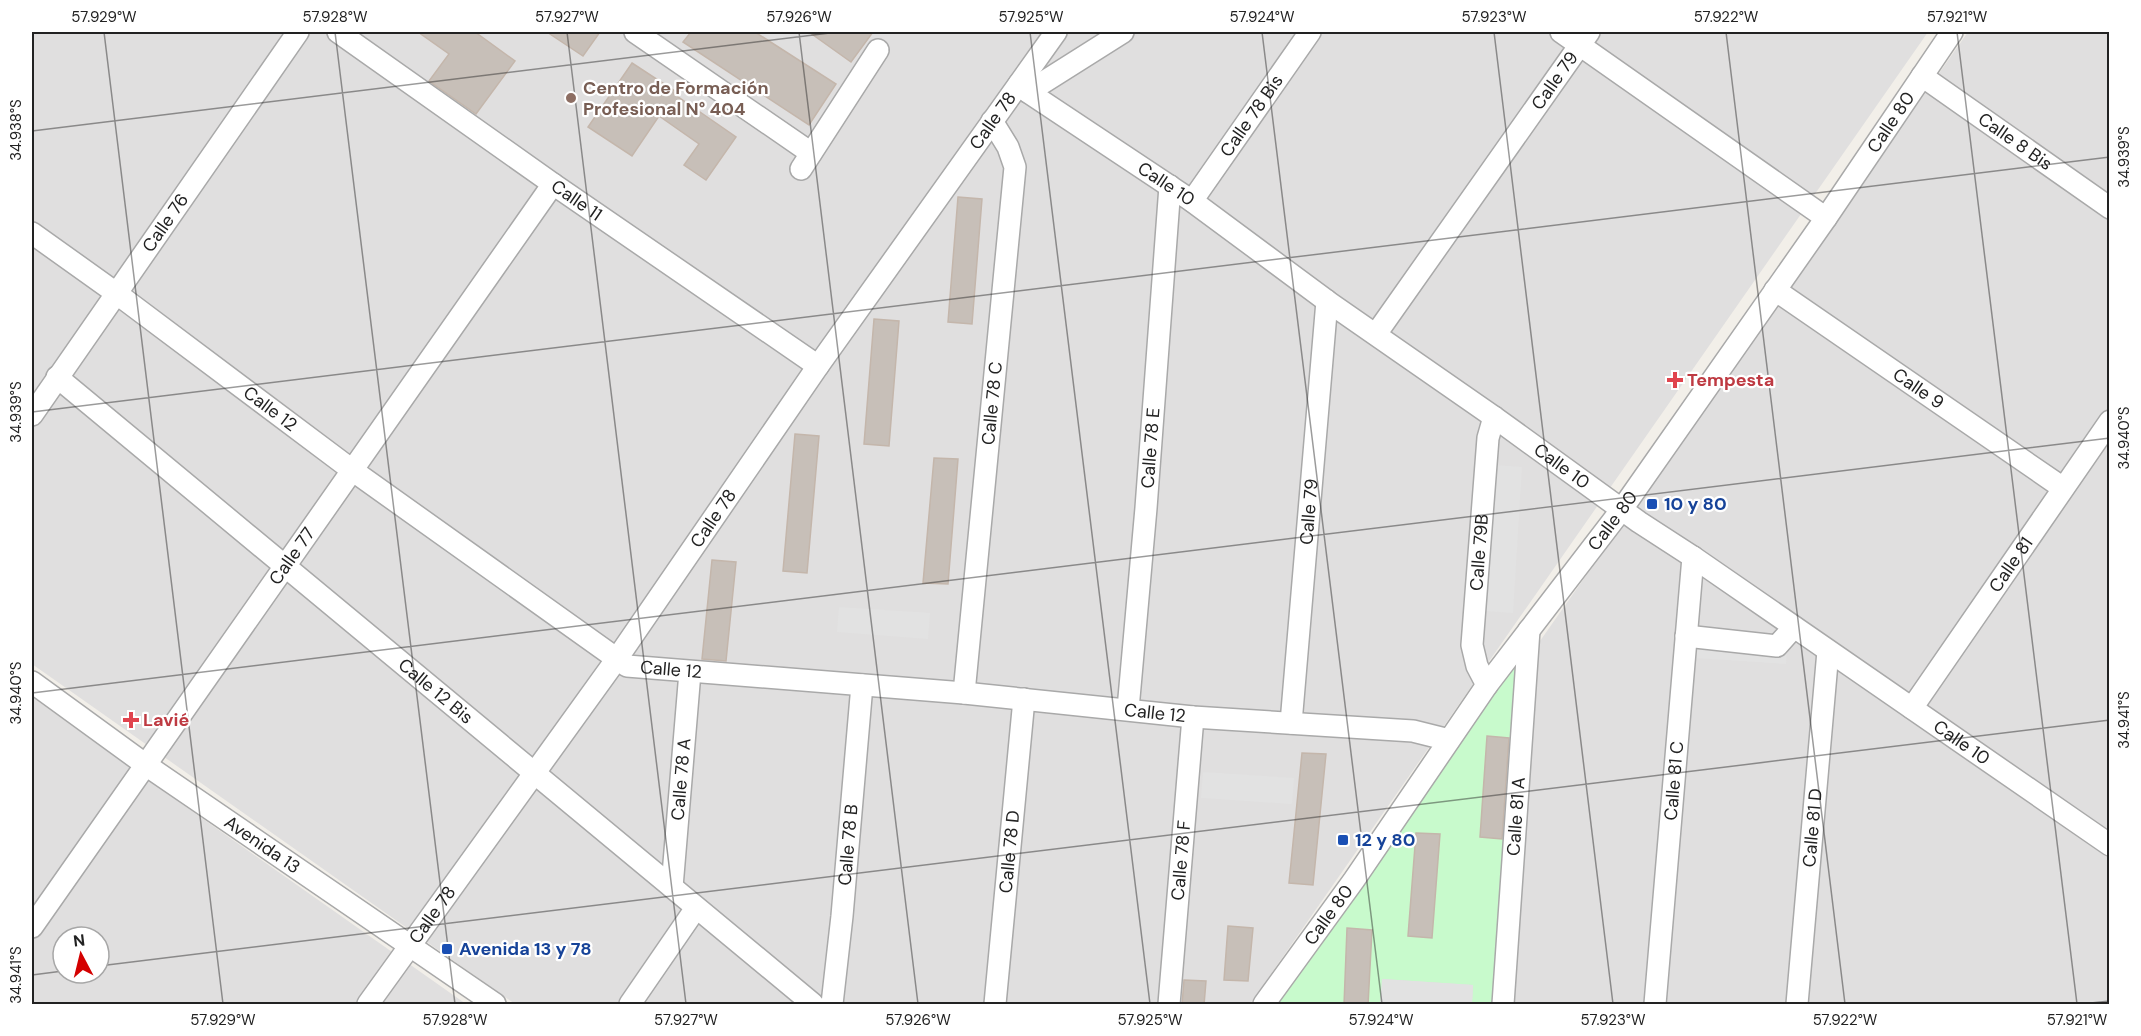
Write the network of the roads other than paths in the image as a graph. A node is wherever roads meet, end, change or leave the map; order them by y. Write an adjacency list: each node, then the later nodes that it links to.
1 (298, 32): 21 (street, Calle 76)
2 (338, 32): 14 (street, Calle 11)
3 (635, 32): 10 (street)
4 (1056, 32): 12 (street, Calle 78)
5 (1123, 32): 12 (street)
6 (1310, 32): 16 (street, Calle 78 Bis)
7 (1561, 32): 9 (street)
8 (1952, 32): 11 (street, Calle 80)
9 (1585, 38): 18 (street); 23 (street, Calle 79)
10 (878, 50)
11 (1922, 76): 17 (street, Calle 8 Bis); 18 (street, Calle 80)
12 (1024, 88): 13 (street, Calle 78); 15 (street, Calle 10)
13 (992, 121): 24 (street, Calle 78); 43 (street, Calle 78 C)
14 (552, 184): 24 (street, Calle 11); 29 (street, Calle 77)
15 (1170, 186): 16 (street, Calle 10); 46 (street, Calle 78 E)
16 (1192, 201): 22 (street, Calle 10)
17 (2109, 208)
18 (1826, 218): 20 (street, Calle 80)
19 (32, 233): 21 (street, Calle 12)
20 (1775, 290): 30 (street, Calle 9); 31 (street, Calle 80)
21 (116, 293): 25 (street, Calle 76); 29 (street, Calle 12)
22 (1327, 301): 23 (street, Calle 10); 48 (street, Calle 79)
23 (1376, 334): 27 (street, Calle 10)
24 (818, 366): 38 (street, Calle 78)
25 (57, 377): 26 (street, Calle 76); 33 (street, Calle 12 Bis)
26 (32, 415)
27 (1494, 417): 31 (street, Calle 10); 42 (street, Calle 79B)
28 (2107, 428): 30 (street, Calle 81)
29 (352, 470): 33 (street, Calle 77); 38 (street, Calle 12)
30 (2063, 488): 45 (street, Calle 81)
31 (1622, 509): 32 (street, Calle 10); 35 (street, Calle 80)
32 (1693, 557): 34 (street, Calle 10); 36 (street, Calle 81 C)
33 (285, 566): 50 (street, Calle 77); 51 (street, Calle 12 Bis)
34 (1794, 627): 36 (street); 37 (street, Calle 10)
35 (1529, 630): 42 (street, Calle 80); 65 (street, Calle 81 A)
36 (1686, 636): 66 (street, Calle 81 C)
37 (1828, 651): 45 (street, Calle 10); 67 (street, Calle 81 D)
38 (616, 660): 39 (street, Calle 12); 51 (street, Calle 78)
39 (690, 672): 41 (street, Calle 12); 53 (street, Calle 78 A)
40 (32, 682): 50 (street, Avenida 13)
41 (862, 685): 43 (street, Calle 12); 61 (street, Calle 78 B)
42 (1487, 685): 49 (street, Calle 80)
43 (964, 693): 44 (street, Calle 12)
44 (1024, 699): 46 (street, Calle 12); 62 (street, Calle 78 D)
45 (1912, 708): 52 (street, Calle 10)
46 (1128, 709): 47 (street, Calle 12)
47 (1193, 717): 48 (street, Calle 12); 63 (street, Calle 78 F)
48 (1291, 723): 49 (street, Calle 12)
49 (1449, 740): 64 (street, Calle 80)
50 (146, 765): 55 (street, Calle 77); 56 (street, Avenida 13)
51 (534, 773): 53 (street, Calle 12 Bis); 56 (street, Calle 78)
52 (2109, 845)
53 (672, 887): 54 (street, Calle 12 Bis)
54 (696, 908): 59 (street); 60 (street, Calle 12 Bis)
55 (32, 927)
56 (411, 945): 57 (street, Calle 78); 58 (street, Avenida 13)
57 (368, 1005)
58 (495, 1005)
59 (630, 1005)
60 (813, 1005)
61 (832, 1005)
62 (995, 1005)
63 (1169, 1005)
64 (1264, 1005)
65 (1503, 1005)
66 (1655, 1005)
67 (1797, 1005)

